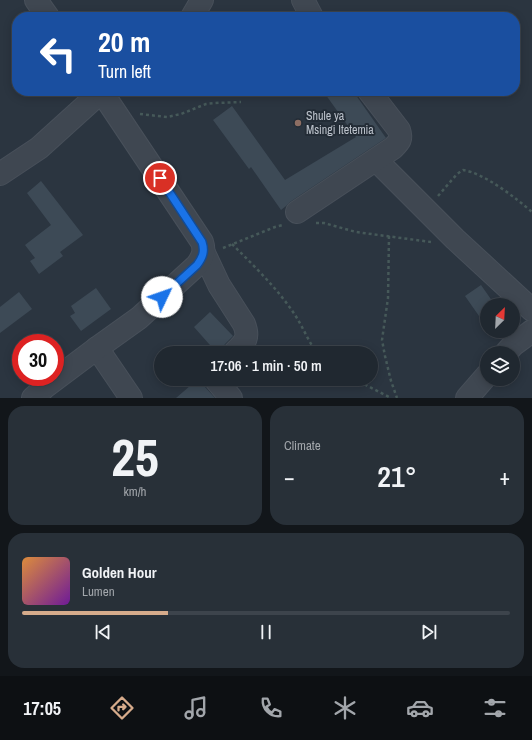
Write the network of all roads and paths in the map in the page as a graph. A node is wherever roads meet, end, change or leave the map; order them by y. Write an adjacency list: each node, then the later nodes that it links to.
1 (36, 0): 4 (street)
2 (202, 0): 5 (street)
3 (303, 0): 6 (street)
4 (44, 12)
5 (195, 12)
6 (309, 12)
7 (96, 96): 13 (street)
8 (105, 96): 20 (street)
9 (373, 96): 12 (street)
10 (241, 102): 11 (path)
11 (138, 114)
12 (376, 160): 14 (street); 16 (street)
13 (0, 174)
14 (425, 209): 15 (path); 21 (street)
15 (532, 212)
16 (298, 220): 17 (path); 19 (path)
17 (389, 236): 18 (path); 34 (path)
18 (436, 243)
19 (232, 244): 20 (path); 24 (path)
20 (204, 254): 23 (street); 26 (street)
21 (532, 310)
22 (532, 331): 25 (street)
23 (240, 346)
24 (312, 346)
25 (512, 346)
26 (97, 348): 30 (street); 31 (street)
27 (480, 383): 35 (street)
28 (221, 386): 32 (street)
29 (367, 386): 33 (path)
30 (33, 398)
31 (131, 398)
32 (231, 398)
33 (390, 398)
34 (397, 398)
35 (467, 398)

